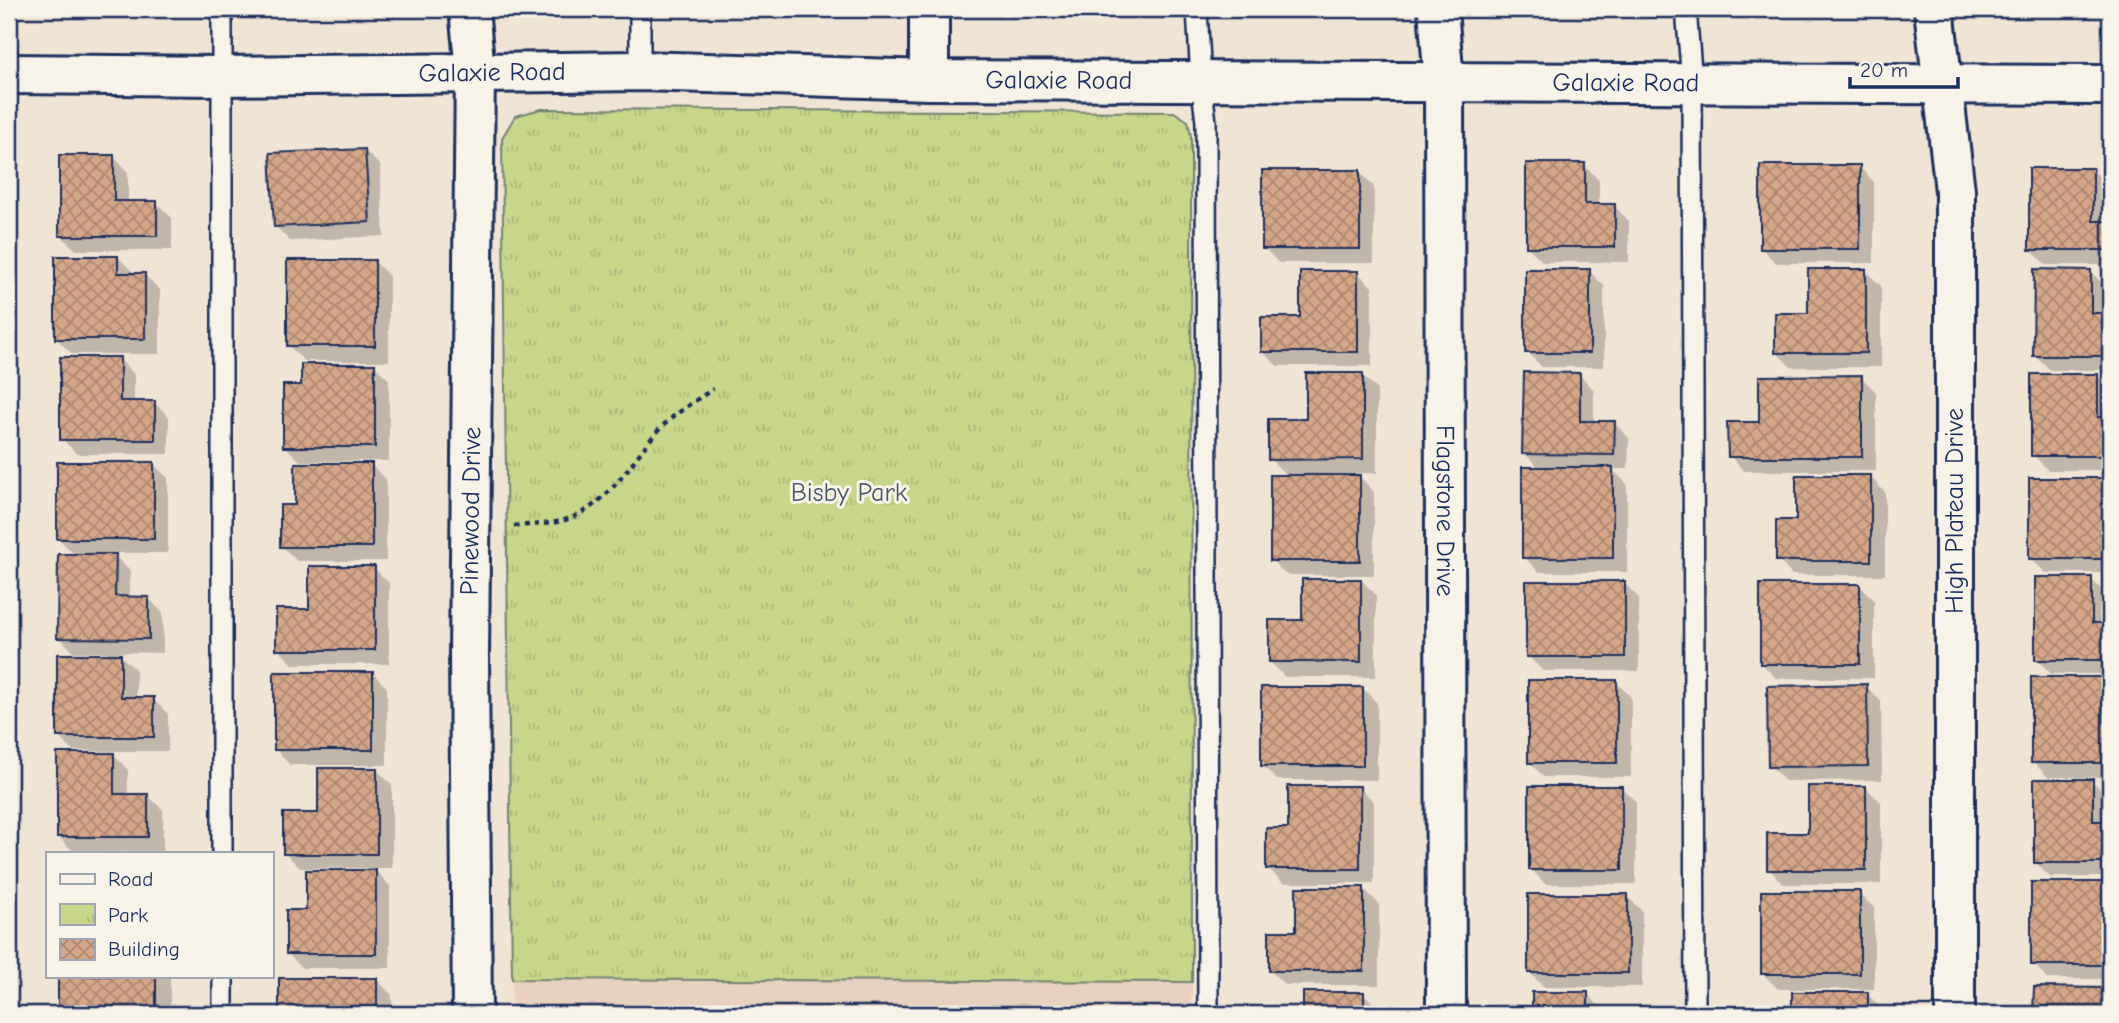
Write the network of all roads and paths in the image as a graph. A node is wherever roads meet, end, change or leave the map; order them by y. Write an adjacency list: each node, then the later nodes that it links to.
1 (222, 9): 12 (lane)
2 (469, 9): 10 (street, Pinewood Drive)
3 (640, 9): 9 (lane)
4 (929, 9): 13 (street)
5 (1197, 9): 14 (lane)
6 (1438, 9): 15 (street, Flagstone Drive)
7 (1686, 9): 16 (lane)
8 (1934, 9): 17 (street, High Plateau Drive)
9 (639, 71): 10 (street, Galaxie Road); 13 (street, Galaxie Road)
10 (475, 72): 12 (street, Galaxie Road); 24 (street, Pinewood Drive)
11 (9, 74): 12 (street, Galaxie Road)
12 (220, 76): 21 (lane)
13 (929, 80): 14 (street, Galaxie Road)
14 (1201, 80): 15 (street, Galaxie Road); 25 (lane)
15 (1444, 82): 16 (street, Galaxie Road); 26 (street, Flagstone Drive)
16 (1692, 82): 17 (street, Galaxie Road); 27 (lane)
17 (1942, 85): 18 (street, Galaxie Road); 28 (street, High Plateau Drive)
18 (2110, 85)
19 (713, 390): 20 (path)
20 (514, 526)
21 (222, 852)
22 (223, 978): 23 (lane)
23 (223, 1014)
24 (472, 1014)
25 (1208, 1014)
26 (1446, 1014)
27 (1695, 1014)
28 (1955, 1014)

